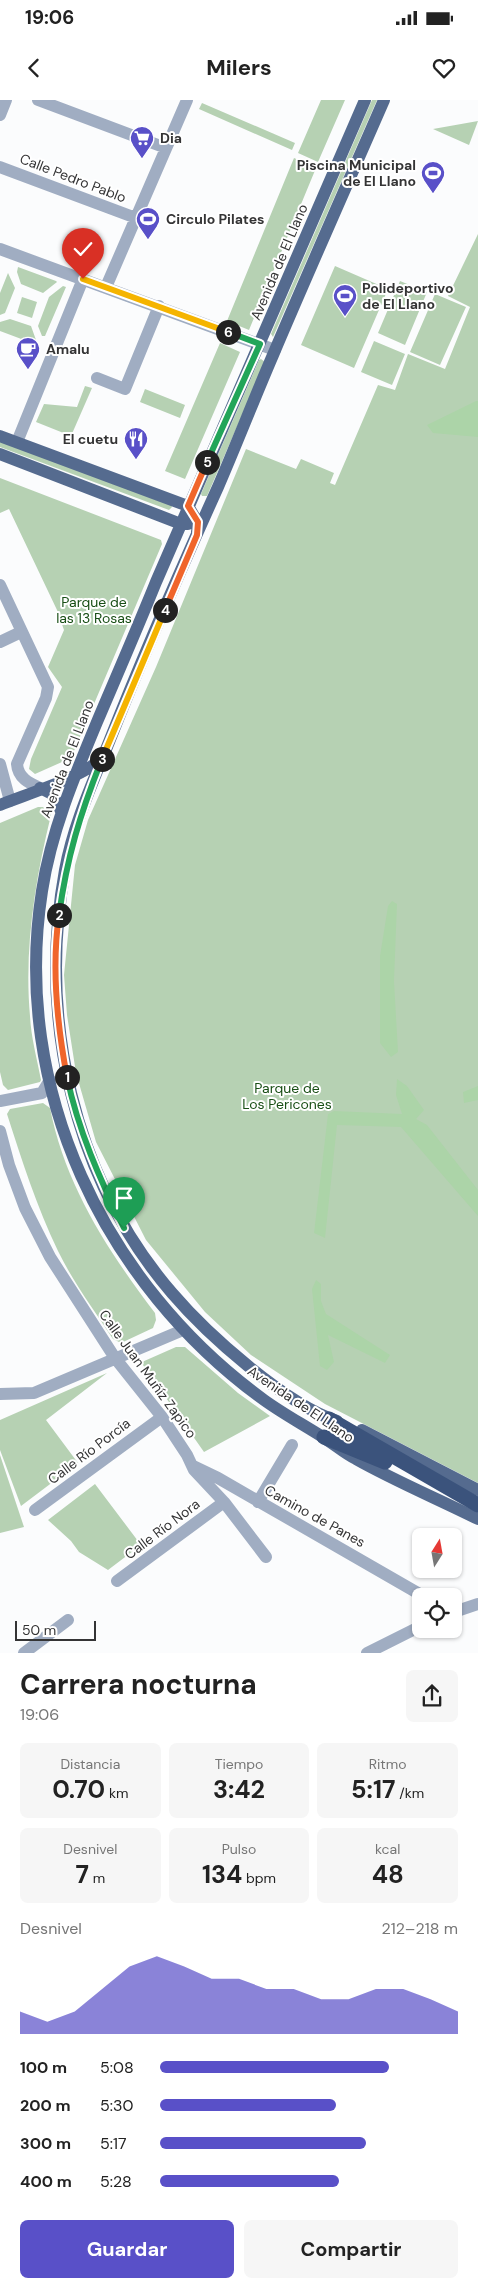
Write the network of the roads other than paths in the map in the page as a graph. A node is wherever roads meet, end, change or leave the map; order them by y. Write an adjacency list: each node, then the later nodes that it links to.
1 (6, 100): 6 (street)
2 (38, 100): 7 (street)
3 (186, 100): 7 (street)
4 (365, 100): 14 (main road, Avenida de El Llano)
5 (384, 100): 15 (main road)
6 (0, 115)
7 (166, 148): 9 (street)
8 (0, 167): 9 (street, Calle Pedro Pablo)
9 (136, 218): 12 (street)
10 (0, 249): 11 (street)
11 (83, 279): 12 (street); 18 (street)
12 (106, 287): 13 (street)
13 (159, 306): 14 (street); 16 (street)
14 (260, 344): 15 (street); 20 (main road, Avenida de El Llano)
15 (275, 350): 21 (main road)
16 (97, 378)
17 (0, 436): 18 (main road)
18 (17, 442): 20 (main road)
19 (0, 454): 22 (main road)
20 (188, 506): 21 (main road); 22 (main road, Avenida de El Llano)
21 (202, 516): 22 (main road); 26 (main road, Avenida de El Llano)
22 (181, 524): 29 (main road, Avenida de El Llano)
23 (0, 585): 24 (street)
24 (21, 632): 25 (street); 27 (street)
25 (0, 642)
26 (104, 755): 29 (main road); 33 (main road, Avenida de El Llano)
27 (17, 764): 28 (street); 30 (street)
28 (1, 767): 31 (street)
29 (74, 776): 30 (main road); 32 (main road, Avenida de El Llano)
30 (40, 788): 31 (main road); 32 (main road)
31 (5, 803)
32 (61, 811): 34 (main road, Avenida de El Llano)
33 (70, 1090): 34 (street); 41 (main road, Avenida de El Llano)
34 (47, 1093): 35 (street); 37 (main road, Avenida de El Llano)
35 (0, 1101)
36 (1, 1136): 38 (street, Calle Juan Muñíz Zapico)
37 (183, 1330): 38 (street); 42 (main road, Avenida de El Llano)
38 (115, 1358): 39 (street); 40 (street, Calle Juan Muñíz Zapico)
39 (0, 1394)
40 (162, 1417): 44 (street, Calle Juan Muñíz Zapico); 50 (street, Calle Río Porcía)
41 (329, 1419): 45 (main road, Avenida de El Llano); 46 (highway)
42 (324, 1437): 46 (highway); 51 (main road, Avenida de El Llano)
43 (292, 1445): 48 (street)
44 (191, 1465): 47 (street, Calle Juan Muñíz Zapico); 48 (street, Camino de Panes)
45 (478, 1490)
46 (459, 1495): 49 (highway)
47 (224, 1502): 52 (street, Calle Juan Muñíz Zapico); 53 (street, Calle Río Nora)
48 (258, 1502): 54 (street, Camino de Panes)
49 (478, 1505)
50 (35, 1510)
51 (478, 1519)
52 (266, 1557)
53 (117, 1581)
54 (412, 1590)
55 (478, 1604): 56 (street)
56 (462, 1609)
57 (68, 1620): 59 (street)
58 (412, 1630): 60 (street)
59 (24, 1653)
60 (367, 1653)

